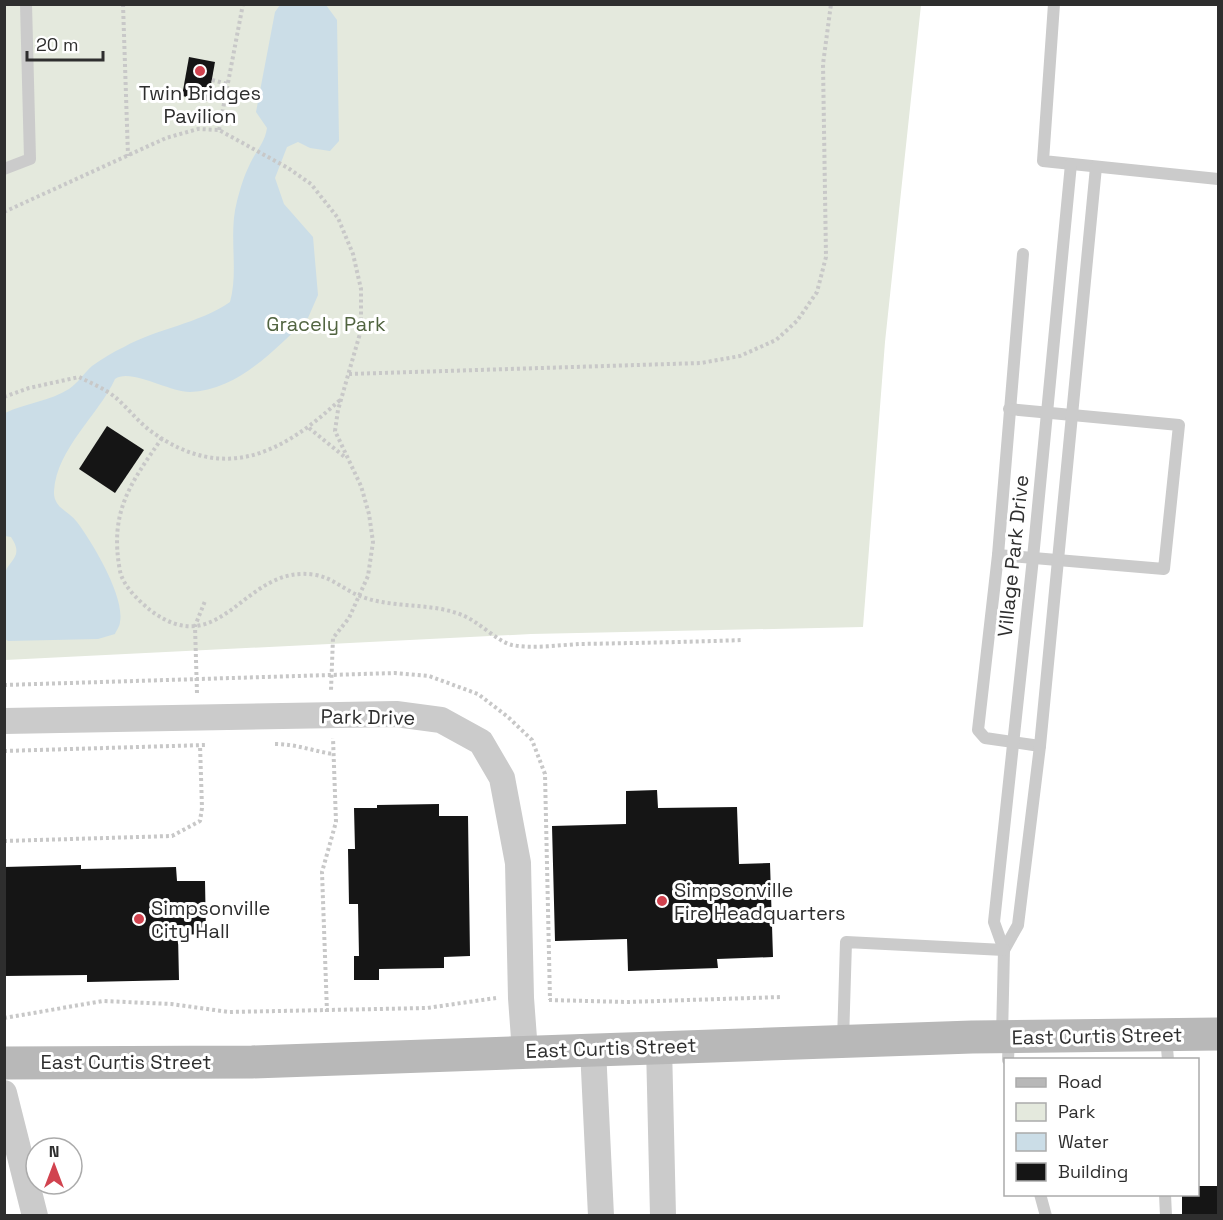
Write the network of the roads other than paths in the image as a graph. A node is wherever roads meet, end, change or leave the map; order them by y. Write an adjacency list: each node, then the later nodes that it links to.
1 (26, 4): 5 (lane)
2 (1054, 4): 3 (lane)
3 (1071, 164): 4 (lane); 9 (lane, Village Park Drive)
4 (1096, 167): 6 (lane); 10 (lane, Village Park Drive)
5 (4, 169)
6 (1218, 179)
7 (1023, 255): 8 (lane)
8 (1009, 409): 9 (lane); 11 (lane)
9 (1047, 410): 10 (lane); 12 (lane, Village Park Drive)
10 (1072, 414): 13 (lane, Village Park Drive); 13 (lane)
11 (998, 555): 12 (lane); 15 (lane)
12 (1033, 558): 13 (lane); 15 (lane, Village Park Drive)
13 (1057, 560): 16 (lane, Village Park Drive)
14 (4, 721): 24 (street, Park Drive)
15 (1013, 742): 16 (lane); 17 (lane, Village Park Drive)
16 (1040, 746): 17 (lane, Village Park Drive)
17 (1004, 950): 19 (lane); 20 (lane, Village Park Drive)
18 (1218, 1034): 22 (main road, East Curtis Street)
19 (843, 1041): 20 (main road, East Curtis Street); 21 (main road, East Curtis Street)
20 (1006, 1045): 22 (main road, East Curtis Street)
21 (658, 1046): 23 (main road, East Curtis Street); 31 (street)
22 (1167, 1047)
23 (593, 1050): 24 (main road, East Curtis Street); 30 (street)
24 (525, 1052): 25 (main road, East Curtis Street)
25 (4, 1063)
26 (4, 1093): 29 (street)
27 (1041, 1196): 32 (lane)
28 (1165, 1196): 33 (lane)
29 (35, 1215)
30 (601, 1215)
31 (663, 1215)
32 (1046, 1215)
33 (1166, 1215)

